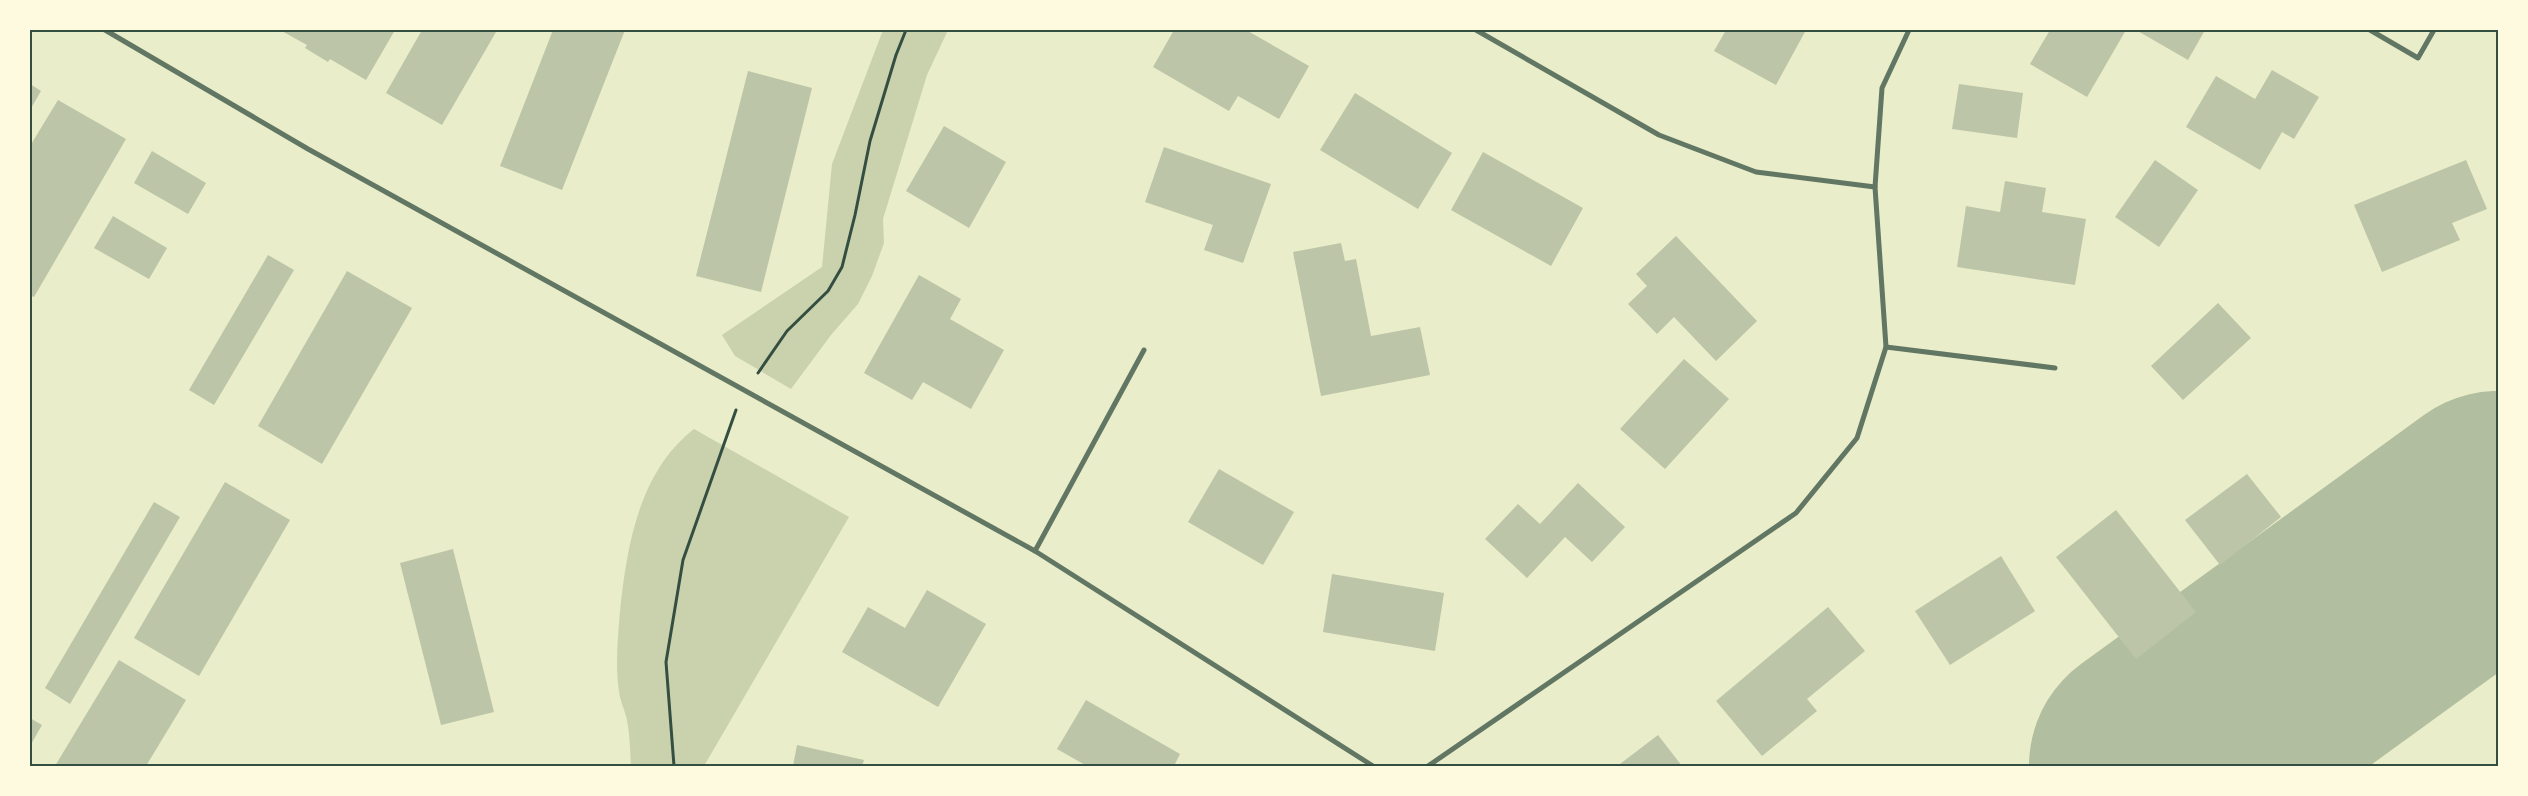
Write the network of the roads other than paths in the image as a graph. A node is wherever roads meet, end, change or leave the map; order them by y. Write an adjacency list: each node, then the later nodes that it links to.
1 (105, 30): 10 (street)
2 (1476, 30): 6 (street)
3 (1909, 30): 6 (street)
4 (2370, 30): 5 (street)
5 (2434, 30)
6 (1874, 186): 7 (street)
7 (1886, 347): 9 (street); 12 (street)
8 (1144, 350): 10 (street)
9 (2055, 368)
10 (1035, 551): 11 (street)
11 (1373, 766)
12 (1428, 766)

